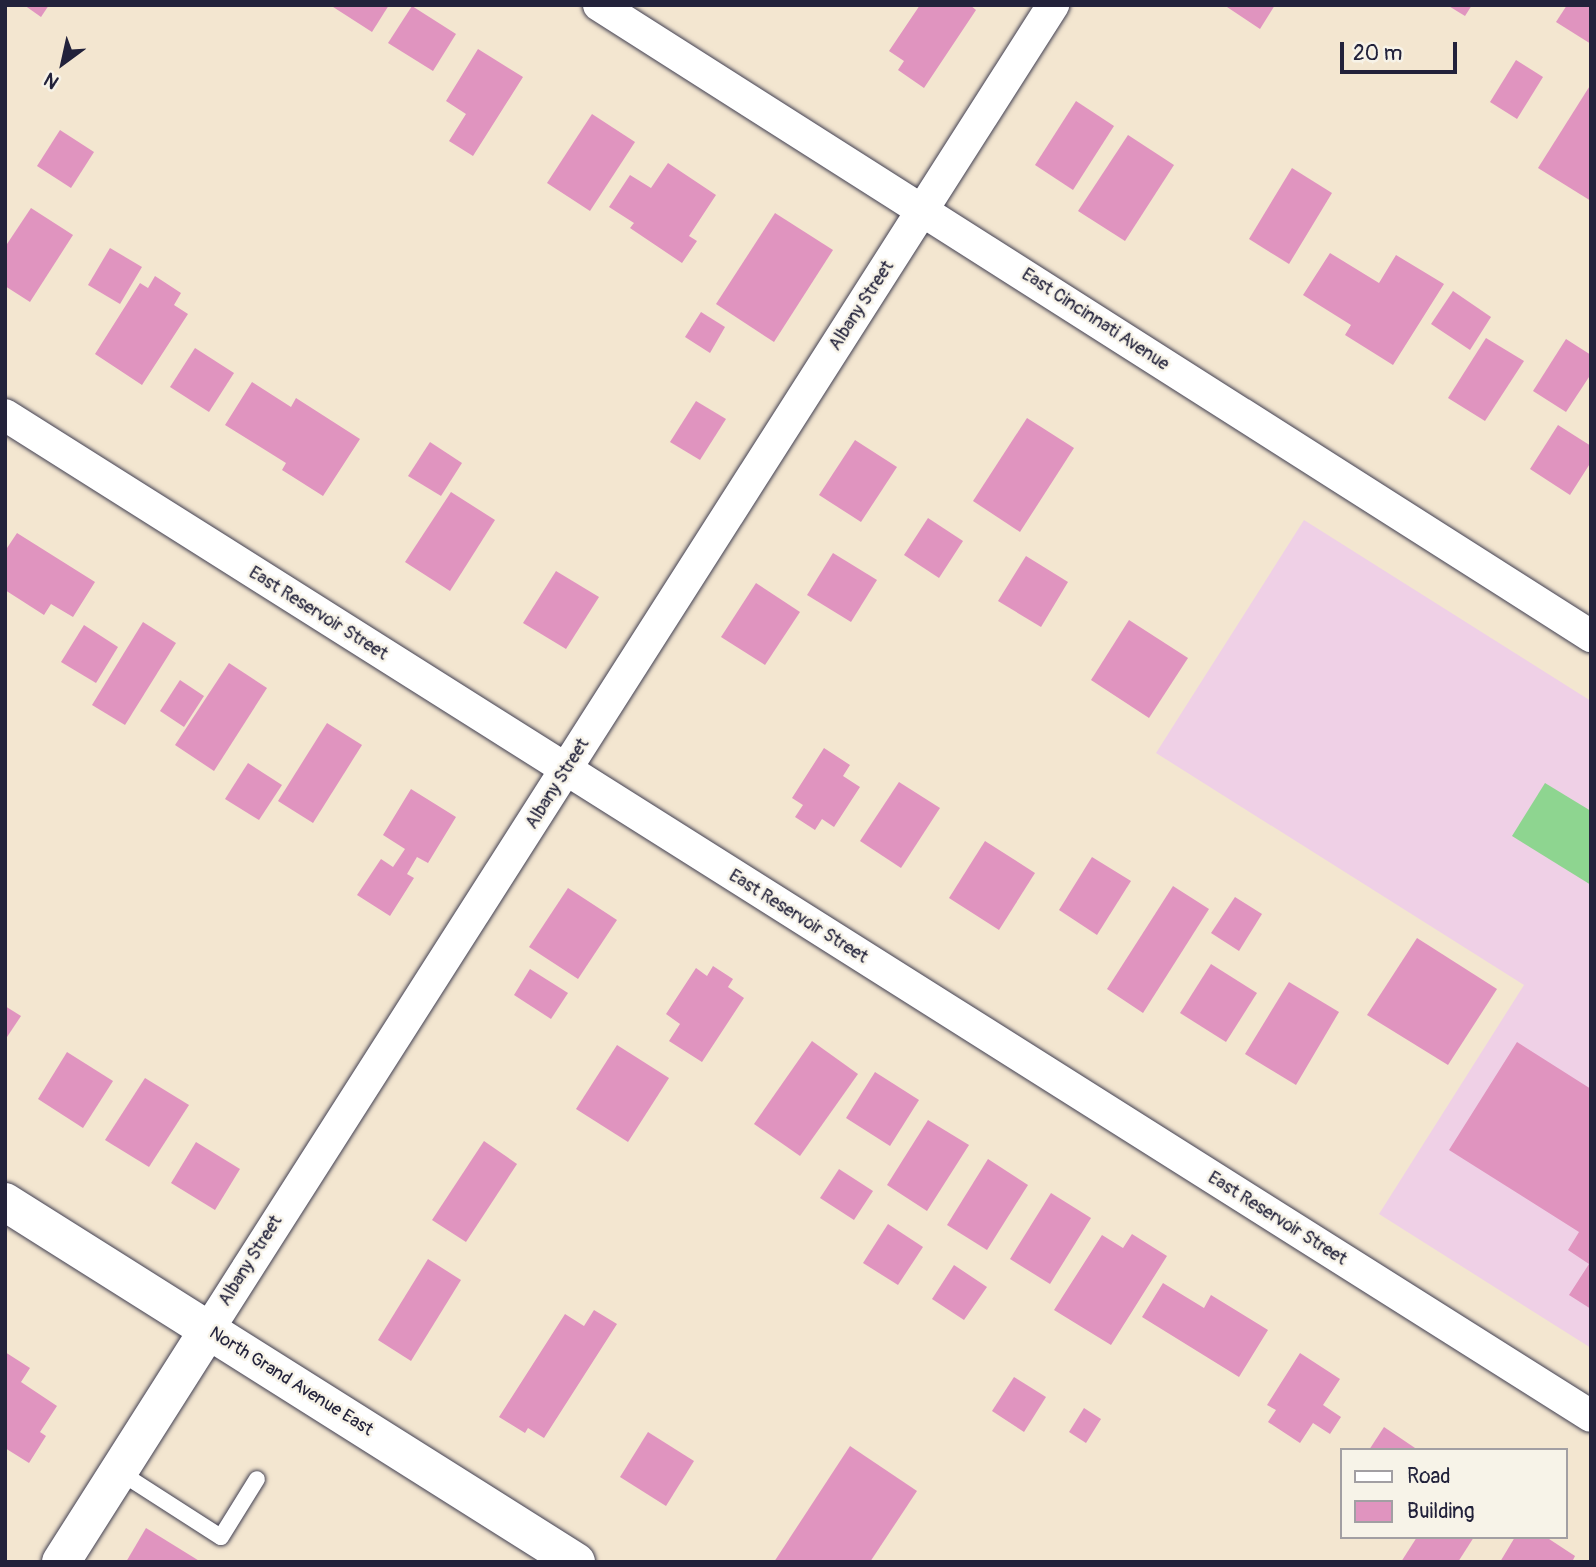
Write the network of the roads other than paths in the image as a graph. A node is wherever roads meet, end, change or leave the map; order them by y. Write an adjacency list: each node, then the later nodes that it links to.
1 (599, 5): 3 (street, East Cincinnati Avenue)
2 (1053, 5): 3 (street, Albany Street)
3 (924, 210): 5 (street, East Cincinnati Avenue); 6 (street, Albany Street)
4 (5, 415): 6 (street, East Reservoir Street)
5 (1591, 636)
6 (566, 771): 8 (street, Albany Street); 9 (street, East Reservoir Street)
7 (5, 1202): 8 (street, North Grand Avenue East)
8 (208, 1330): 10 (street, Albany Street); 13 (street, North Grand Avenue East)
9 (1591, 1416)
10 (118, 1471): 11 (lane); 12 (street, Albany Street)
11 (257, 1479)
12 (61, 1562)
13 (576, 1562)

